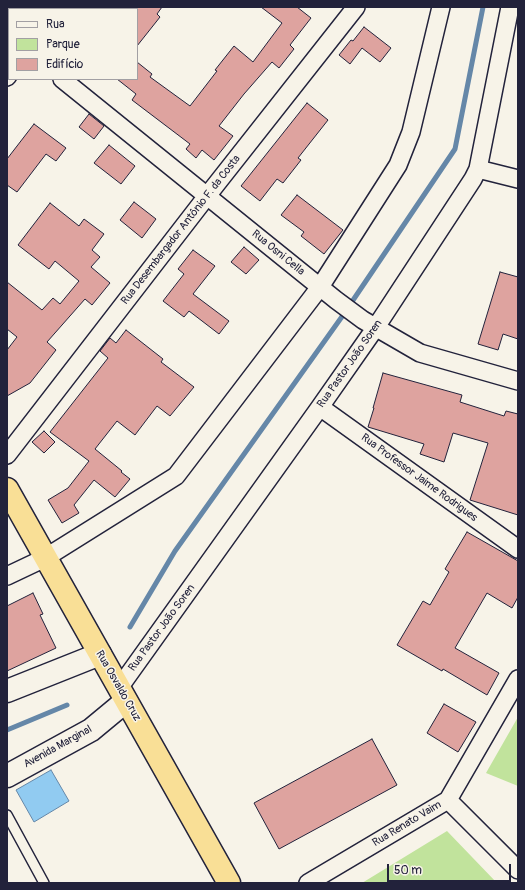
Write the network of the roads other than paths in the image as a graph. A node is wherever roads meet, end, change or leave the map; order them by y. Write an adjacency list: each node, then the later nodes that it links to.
1 (356, 7): 7 (street, Rua Desembargador Antônio F. da Costa)
2 (441, 7): 8 (street)
3 (510, 7): 5 (street, Rua Pastor João Soren)
4 (63, 80): 7 (street, Rua Osni Cella)
5 (478, 169): 6 (street); 9 (street, Rua Pastor João Soren)
6 (518, 179)
7 (207, 196): 8 (street, Rua Osni Cella); 12 (street, Rua Desembargador Antônio F. da Costa)
8 (320, 287): 9 (street, Rua Osni Cella); 15 (street)
9 (369, 324): 10 (street, Rua Osni Cella); 11 (street, Rua Pastor João Soren)
10 (518, 382)
11 (320, 407): 14 (street, Rua Professor Jaime Rodrigues); 20 (street, Rua Pastor João Soren)
12 (7, 454)
13 (7, 489): 15 (highway, Rua Osvaldo Cruz)
14 (518, 549)
15 (45, 558): 16 (street); 17 (highway, Rua Osvaldo Cruz)
16 (7, 576)
17 (100, 654): 19 (street); 20 (highway, Rua Osvaldo Cruz)
18 (518, 679): 22 (street, Rua Renato Vaim)
19 (7, 691)
20 (123, 695): 21 (street, Avenida Marginal); 26 (highway, Rua Osvaldo Cruz)
21 (7, 776)
22 (448, 800): 24 (street); 27 (street, Rua Renato Vaim)
23 (7, 814): 25 (lane)
24 (518, 870)
25 (44, 883)
26 (229, 883)
27 (308, 883)

